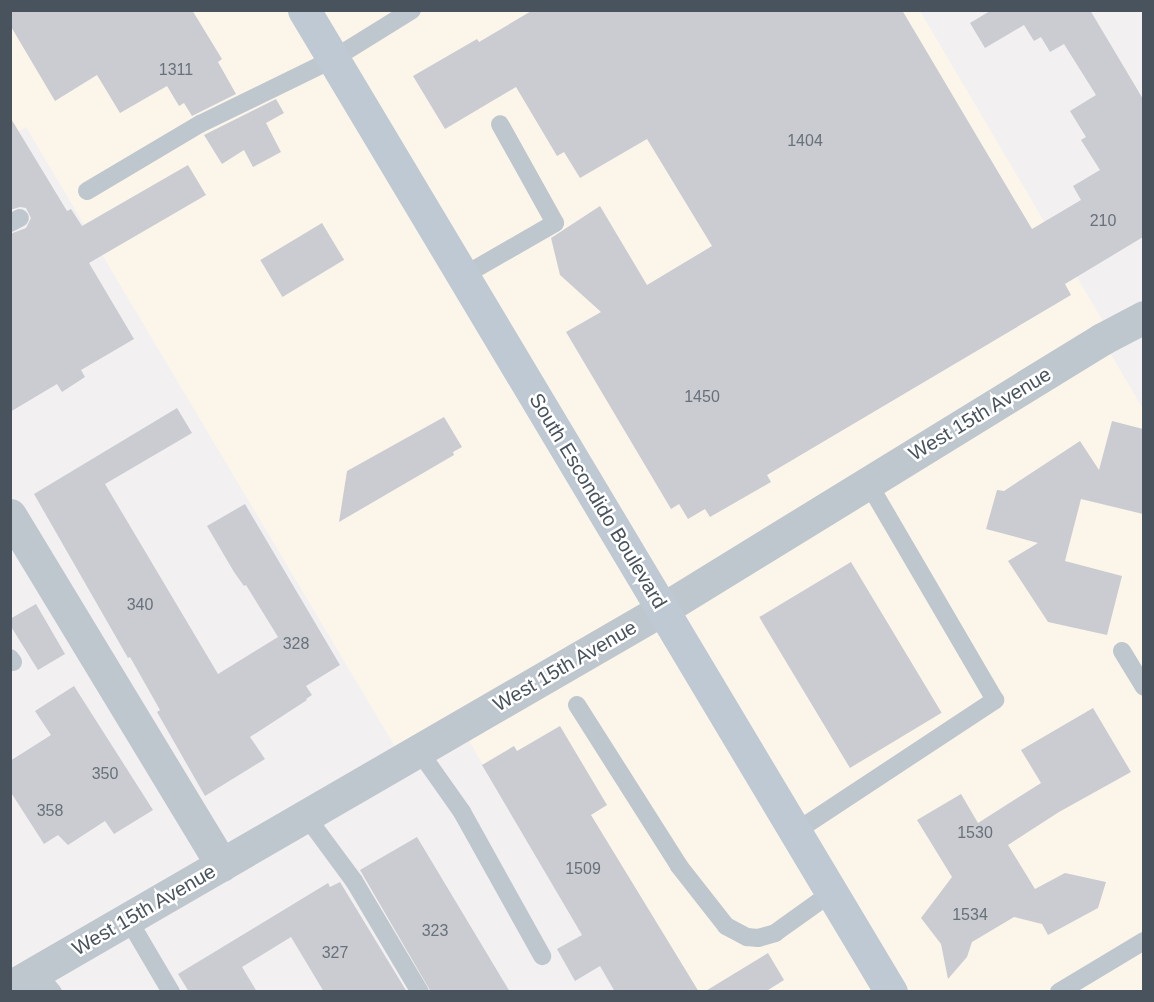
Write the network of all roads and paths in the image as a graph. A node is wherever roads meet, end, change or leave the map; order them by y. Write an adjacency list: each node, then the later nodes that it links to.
1 (304, 10): 3 (main road, South Escondido Boulevard)
2 (412, 10): 3 (lane)
3 (333, 59): 5 (lane); 6 (main road, South Escondido Boulevard)
4 (500, 124): 6 (lane)
5 (87, 191)
6 (463, 276): 10 (main road, South Escondido Boulevard)
7 (1143, 317): 8 (street, West 15th Avenue)
8 (868, 483): 10 (street, West 15th Avenue); 16 (lane)
9 (10, 515): 17 (street)
10 (663, 609): 14 (street, West 15th Avenue); 16 (main road, South Escondido Boulevard)
11 (1122, 651): 12 (lane)
12 (1143, 687)
13 (577, 705): 18 (lane)
14 (419, 751): 15 (street, West 15th Avenue); 21 (lane)
15 (306, 816): 17 (street, West 15th Avenue); 24 (lane)
16 (795, 831): 18 (main road, South Escondido Boulevard)
17 (222, 865): 19 (street, West 15th Avenue)
18 (831, 893): 25 (main road, South Escondido Boulevard)
19 (129, 919): 22 (street, West 15th Avenue); 23 (lane)
20 (1143, 941): 26 (lane)
21 (542, 956)
22 (24, 984)
23 (171, 992)
24 (420, 992)
25 (891, 992)
26 (1059, 992)

